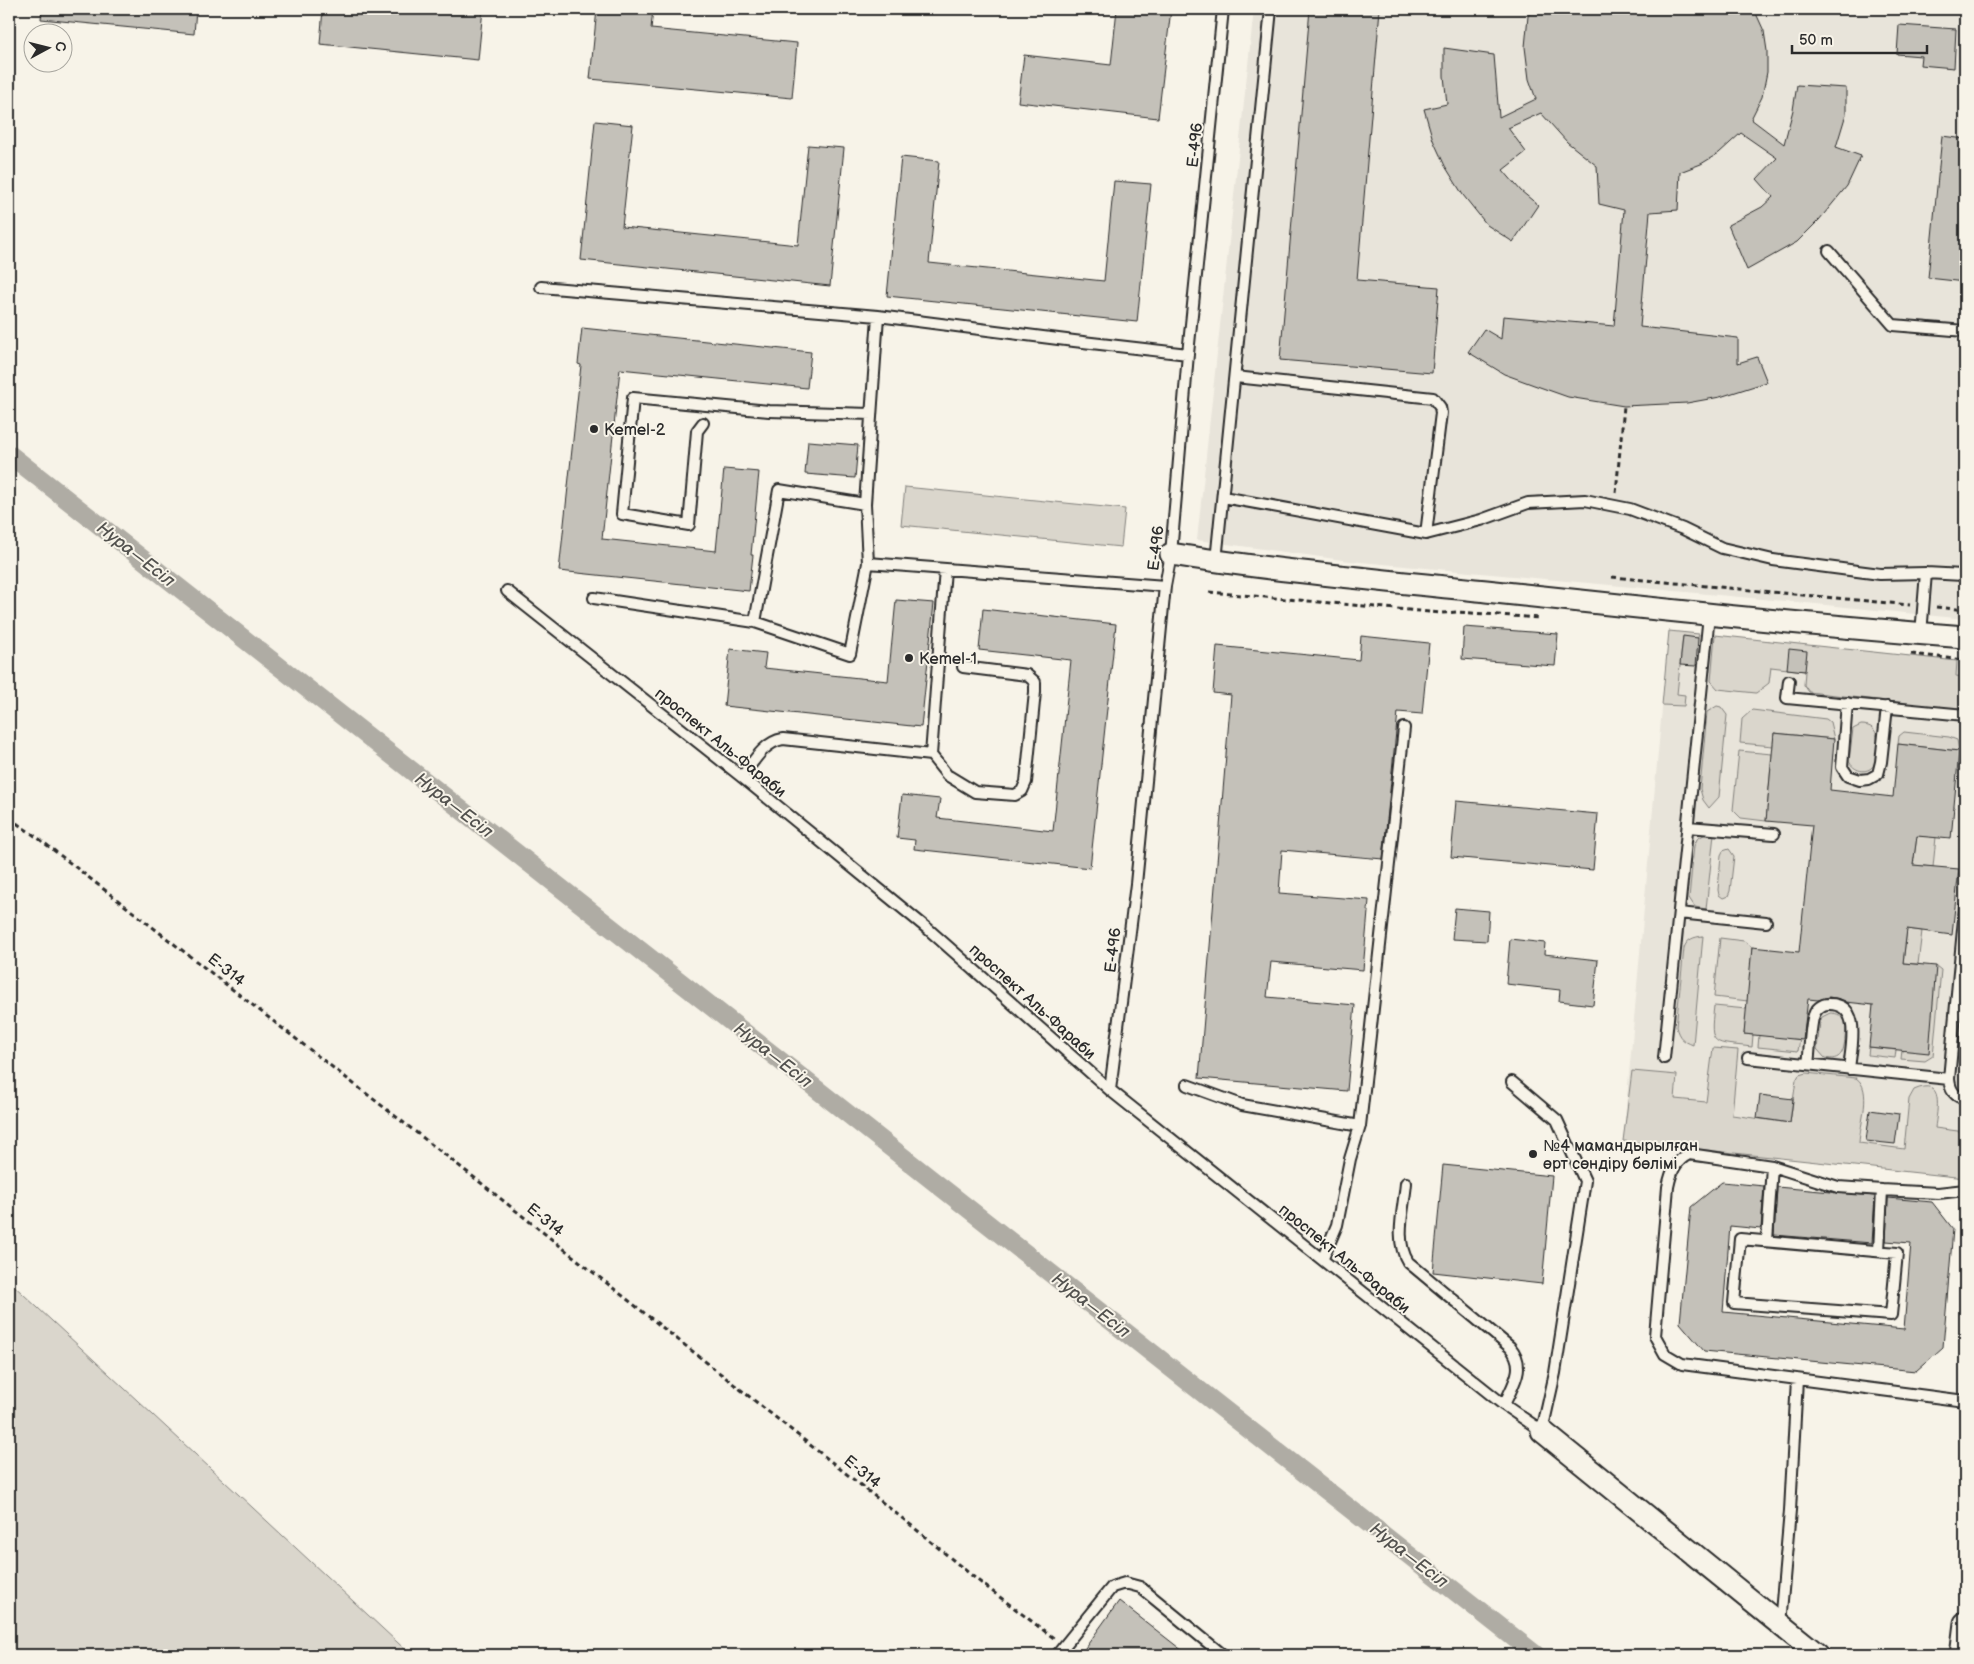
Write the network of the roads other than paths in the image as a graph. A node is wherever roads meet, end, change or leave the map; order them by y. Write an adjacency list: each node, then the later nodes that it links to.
1 (1223, 9): 7 (lane, E-496)
2 (1271, 9): 8 (lane)
3 (1829, 251): 6 (lane)
4 (541, 287): 5 (lane)
5 (878, 316): 7 (lane); 9 (lane)
6 (1965, 331)
7 (1188, 354): 14 (lane, E-496)
8 (1234, 376): 11 (lane); 13 (lane)
9 (871, 414): 10 (lane); 12 (lane)
10 (703, 423)
11 (1223, 497): 13 (lane); 15 (lane)
12 (865, 504): 16 (lane); 24 (lane)
13 (1426, 534): 18 (lane)
14 (1170, 554): 15 (street); 20 (lane, E-496)
15 (1216, 561): 23 (street)
16 (868, 563): 17 (lane); 24 (lane)
17 (945, 569): 20 (lane); 33 (lane)
18 (1926, 573): 19 (lane); 25 (lane)
19 (1965, 573)
20 (1165, 586): 47 (lane, E-496)
21 (507, 591): 34 (lane, проспект Аль-Фараби)
22 (594, 598): 24 (lane)
23 (1709, 615): 25 (street); 35 (lane)
24 (755, 622)
25 (1921, 634): 26 (street)
26 (1965, 637)
27 (963, 667): 33 (lane)
28 (1789, 681): 29 (lane)
29 (1847, 704): 30 (lane); 30 (lane)
30 (1887, 708): 31 (lane)
31 (1965, 715)
32 (1404, 728): 49 (lane)
33 (932, 756): 34 (lane)
34 (742, 777): 47 (lane, проспект Аль-Фараби)
35 (1688, 827): 36 (lane); 38 (lane)
36 (1774, 834)
37 (1965, 908): 44 (lane)
38 (1679, 913): 39 (lane); 40 (lane)
39 (1766, 922)
40 (1664, 1058)
41 (1748, 1058): 42 (lane)
42 (1808, 1064): 43 (lane); 43 (lane)
43 (1849, 1069): 44 (lane)
44 (1949, 1080): 48 (lane)
45 (1512, 1082): 60 (lane)
46 (1187, 1085): 49 (lane)
47 (1110, 1090): 56 (lane, проспект Аль-Фараби)
48 (1965, 1099)
49 (1360, 1126): 56 (lane)
50 (1772, 1166): 52 (lane); 54 (lane); 57 (lane)
51 (1406, 1183): 59 (lane)
52 (1882, 1190): 53 (lane); 55 (lane)
53 (1965, 1190)
54 (1766, 1241): 55 (lane); 55 (lane)
55 (1879, 1251)
56 (1322, 1258): 59 (lane, проспект Аль-Фараби)
57 (1797, 1379): 58 (lane); 62 (lane)
58 (1965, 1401)
59 (1504, 1405): 60 (lane, проспект Аль-Фараби)
60 (1542, 1431): 62 (street)
61 (1965, 1623): 66 (street)
62 (1780, 1625): 65 (street)
63 (1057, 1655): 64 (lane)
64 (1223, 1655)
65 (1818, 1655)
66 (1962, 1655)

